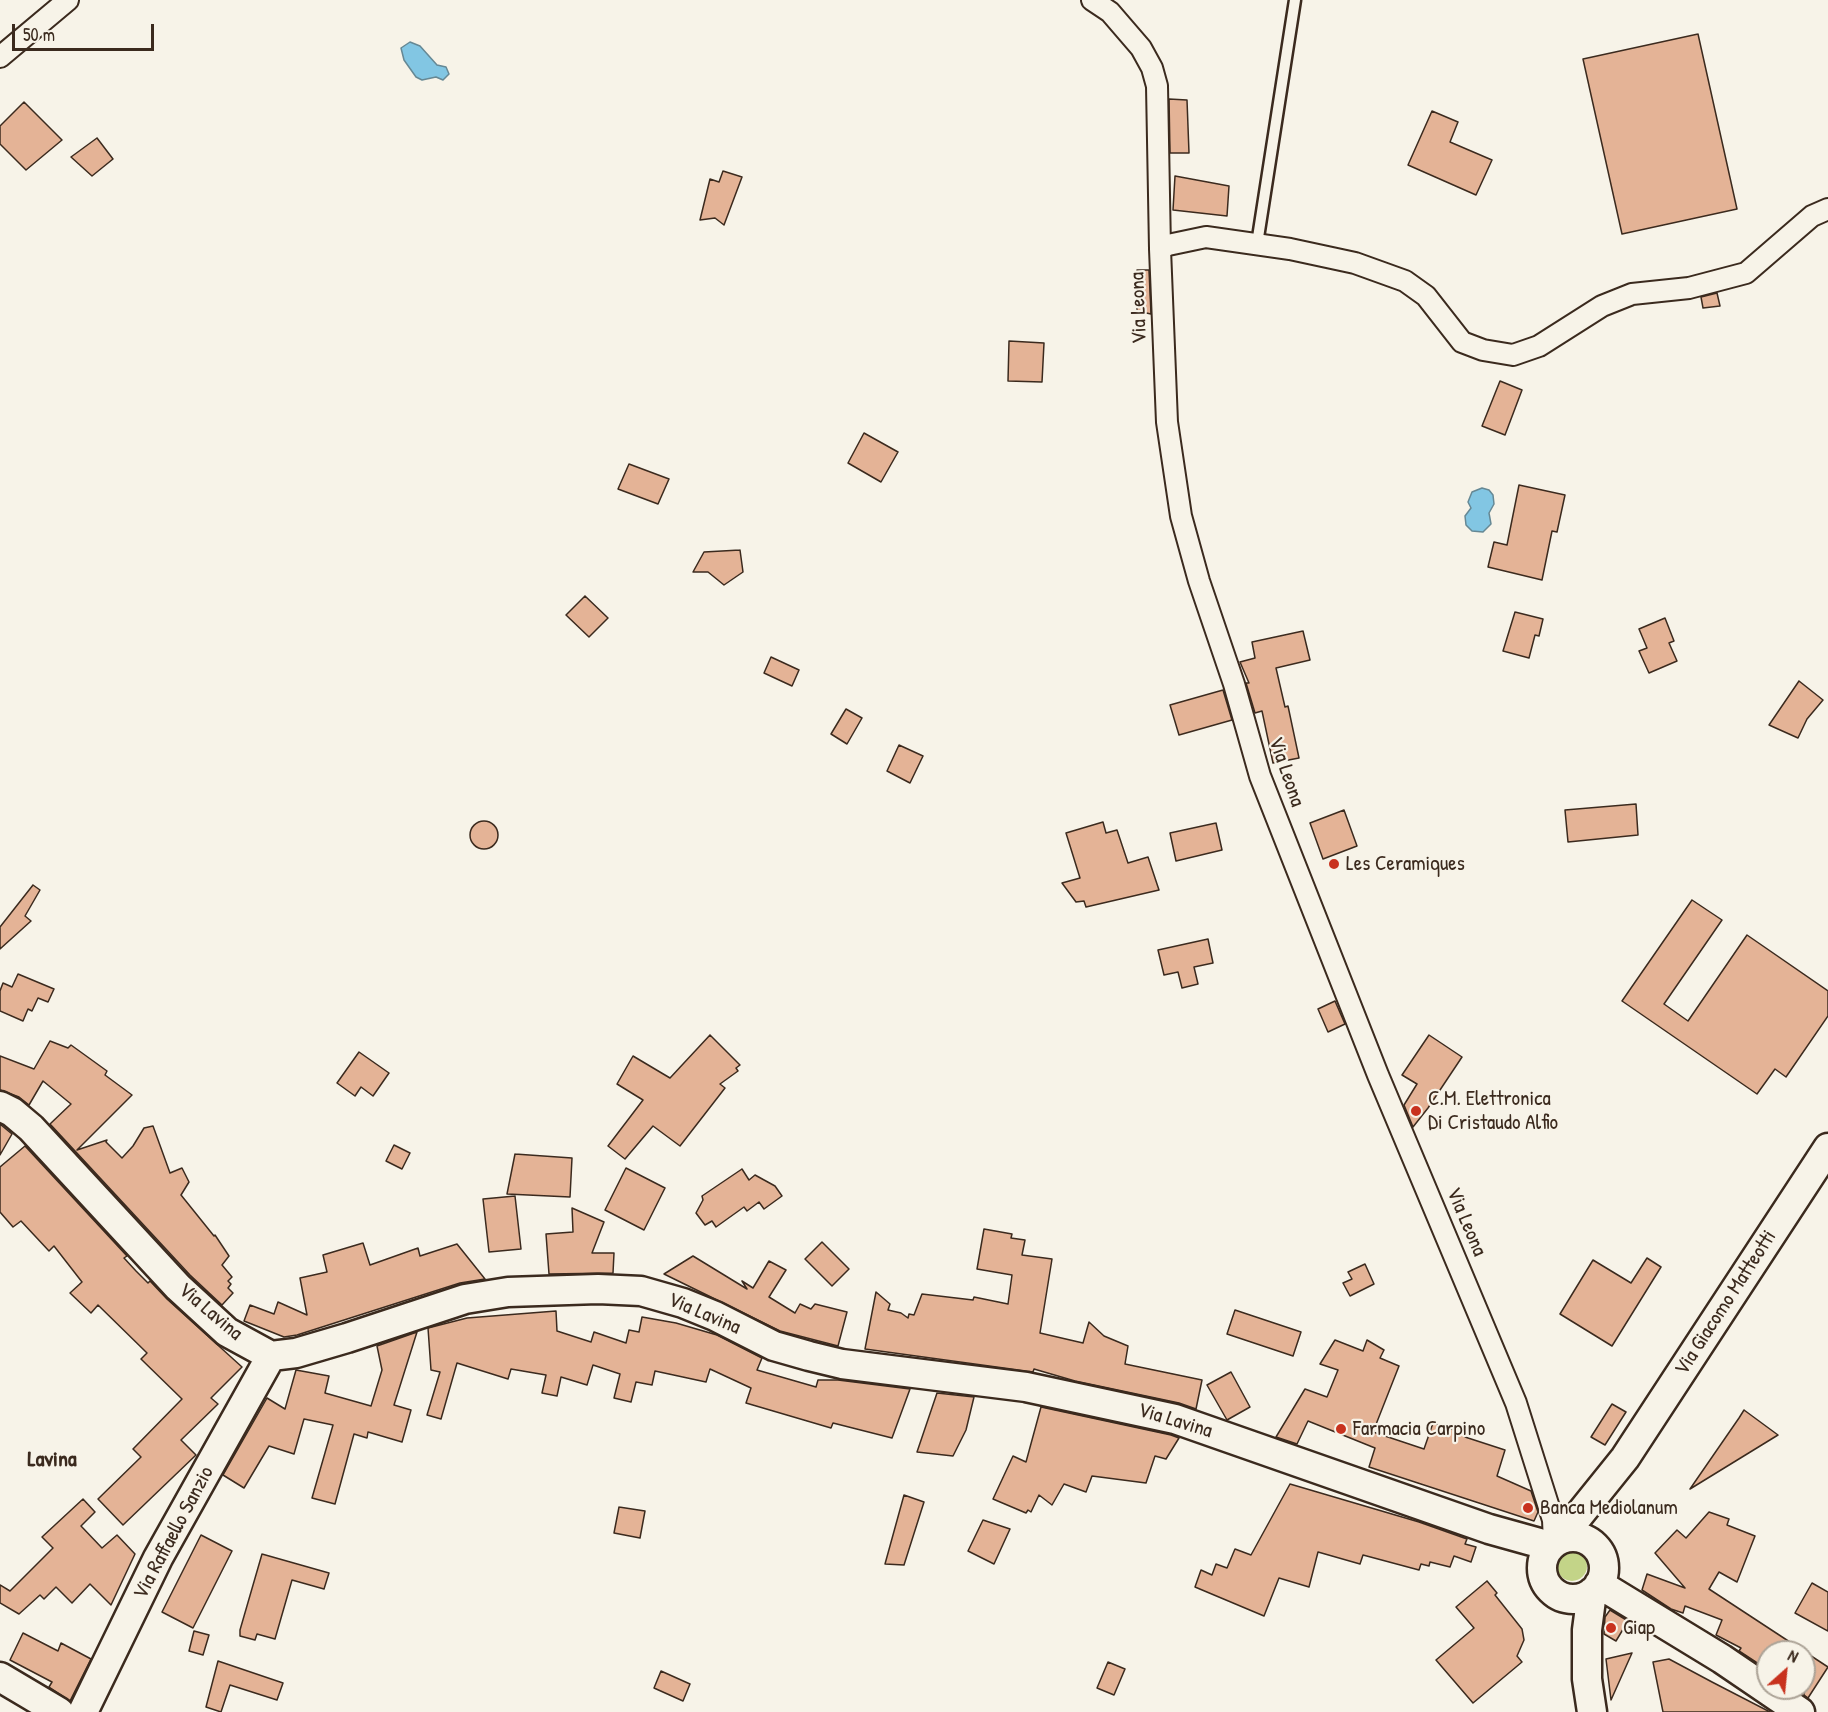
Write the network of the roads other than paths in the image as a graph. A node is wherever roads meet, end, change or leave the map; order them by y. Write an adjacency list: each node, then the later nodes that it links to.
1 (68, 0): 4 (street)
2 (1092, 0): 7 (street, Via Leona)
3 (1295, 0): 6 (lane)
4 (0, 57)
5 (1828, 209): 6 (street)
6 (1257, 244): 7 (street)
7 (1161, 249): 13 (street, Via Leona)
8 (0, 1106): 10 (street, Via Lavina)
9 (1828, 1148): 11 (street, Via Giacomo Matteotti)
10 (271, 1356): 12 (street, Via Lavina); 20 (street, Via Raffaello Sanzio)
11 (1625, 1458): 13 (street); 14 (street)
12 (1489, 1528): 13 (street, Via Lavina); 15 (street)
13 (1554, 1543): 14 (street); 15 (street)
14 (1602, 1556): 16 (street)
15 (1549, 1584): 16 (street); 18 (street)
16 (1595, 1588): 18 (street); 22 (street)
17 (0, 1677): 19 (street)
18 (1587, 1678): 21 (street)
19 (59, 1712)
20 (83, 1712)
21 (1592, 1712)
22 (1800, 1712)

